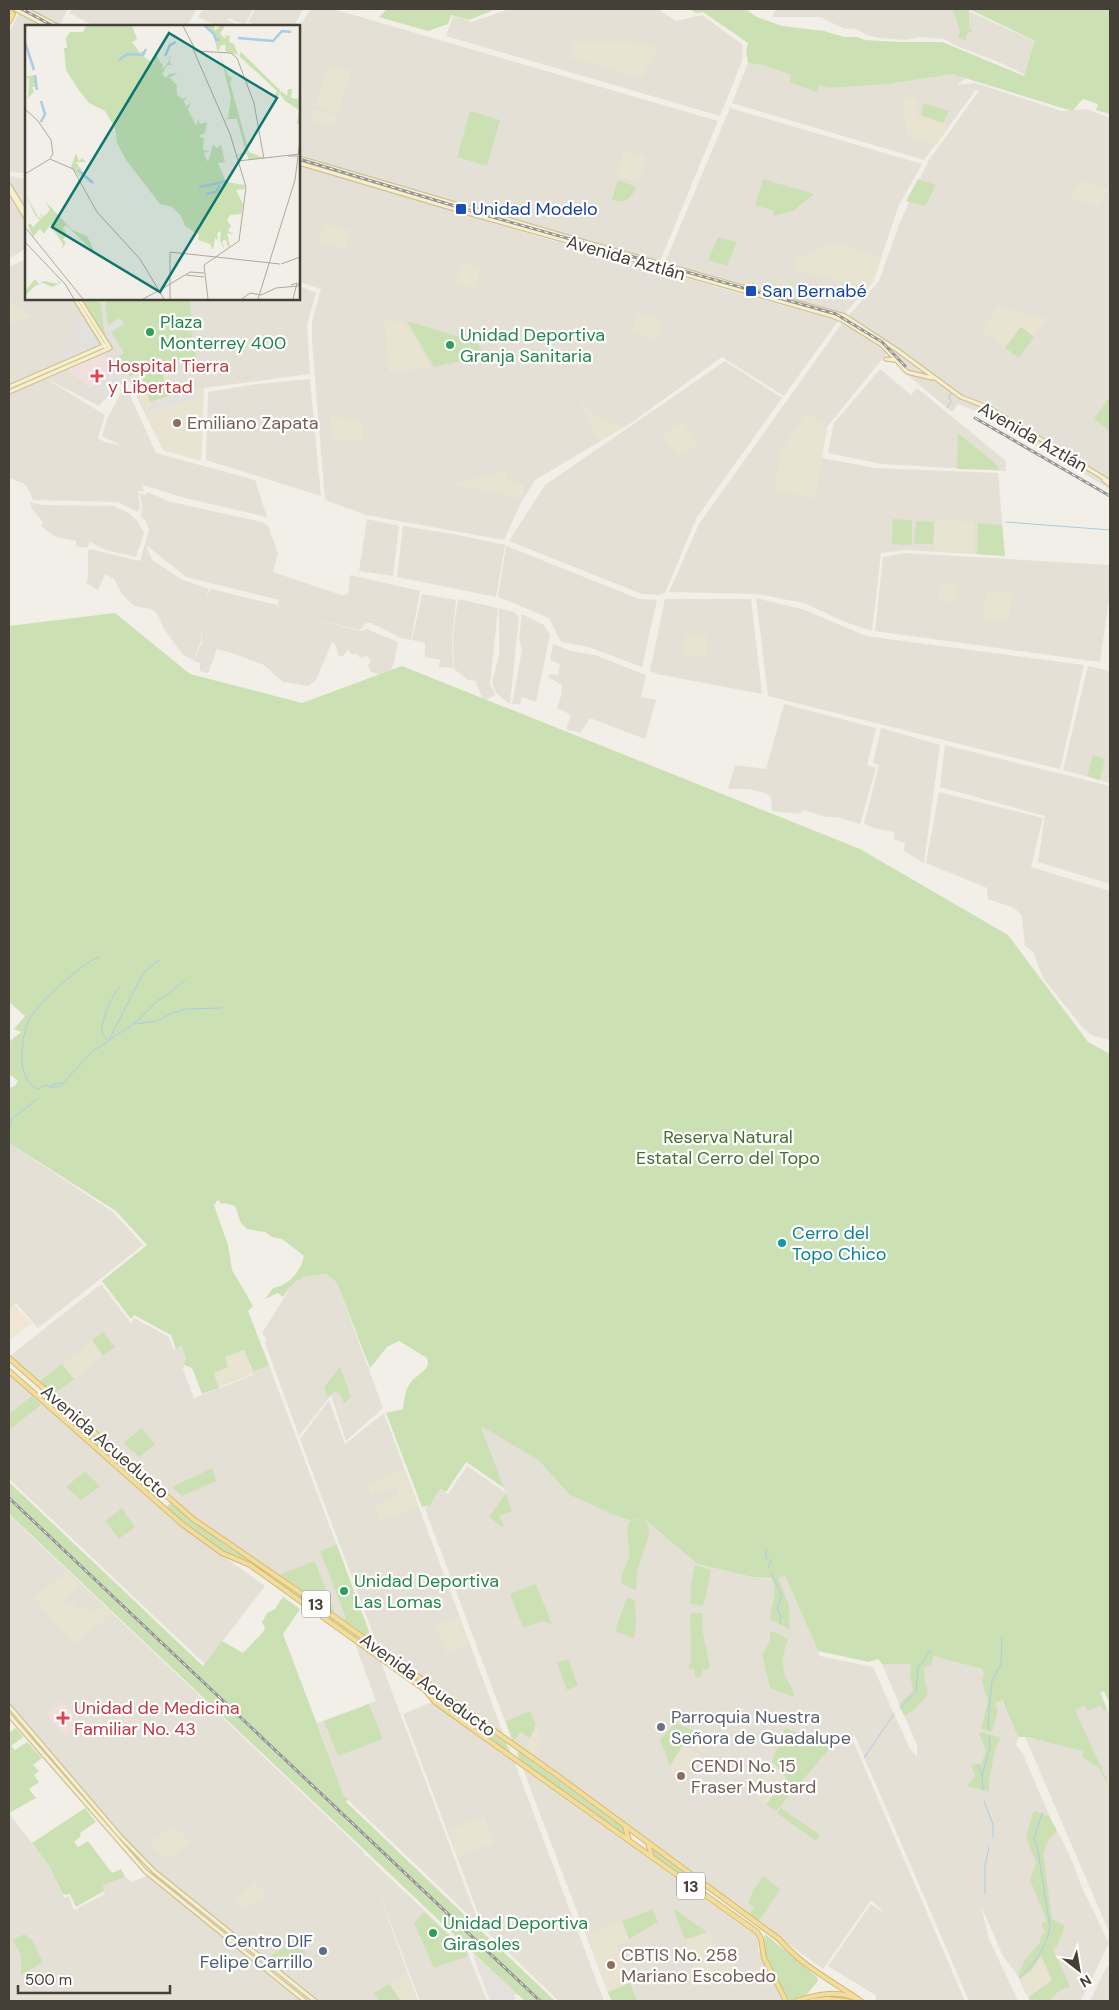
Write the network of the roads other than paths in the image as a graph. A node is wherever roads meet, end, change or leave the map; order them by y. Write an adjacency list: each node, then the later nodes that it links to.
1 (15, 9): 5 (main road)
2 (25, 9): 6 (main road)
3 (10, 12): 4 (main road)
4 (9, 22)
5 (45, 25)
6 (55, 25)
7 (300, 158): 17 (main road, Avenida Aztlán)
8 (300, 163): 16 (main road, Avenida Aztlán)
9 (9, 188): 10 (main road); 11 (main road)
10 (25, 212)
11 (25, 216)
12 (76, 300): 14 (main road)
13 (80, 300): 14 (main road)
14 (107, 347): 18 (main road); 19 (main road)
15 (886, 359): 16 (main road)
16 (897, 360): 17 (main road, Avenida Aztlán)
17 (938, 380): 20 (main road, Avenida Aztlán)
18 (9, 387)
19 (9, 392)
20 (1110, 484)
21 (9, 1358): 23 (main road, Avenida Acueducto / 13)
22 (9, 1371): 24 (main road, Avenida Acueducto / 13)
23 (36, 1382): 24 (main road); 25 (main road, Avenida Acueducto / 13)
24 (29, 1388): 26 (main road, Avenida Acueducto / 13)
25 (59, 1402): 26 (main road); 27 (main road, Avenida Acueducto / 13)
26 (52, 1409): 28 (main road, Avenida Acueducto / 13)
27 (87, 1428): 28 (main road); 29 (main road, Avenida Acueducto / 13)
28 (81, 1435): 30 (main road, Avenida Acueducto / 13)
29 (141, 1474): 30 (main road); 33 (main road, Avenida Acueducto / 13)
30 (132, 1481): 35 (main road, Avenida Acueducto / 13)
31 (9, 1706): 49 (main road)
32 (9, 1715): 48 (main road)
33 (625, 1826): 34 (main road, Avenida Acueducto / 13); 35 (main road)
34 (636, 1834): 35 (main road); 36 (main road, Avenida Acueducto / 13)
35 (629, 1840): 37 (main road, Avenida Acueducto / 13)
36 (647, 1842): 37 (main road); 38 (main road); 41 (main road, Avenida Acueducto / 13)
37 (640, 1849): 38 (main road, Avenida Acueducto / 13)
38 (652, 1857): 39 (main road, Avenida Acueducto / 13)
39 (662, 1864): 40 (main road); 42 (main road, Avenida Acueducto / 13)
40 (657, 1868)
41 (703, 1883): 42 (main road); 43 (main road, Avenida Acueducto / 13)
42 (698, 1891): 44 (main road, Avenida Acueducto / 13)
43 (763, 1928): 44 (main road); 47 (main road, Avenida Acueducto / 13)
44 (758, 1934): 50 (main road)
45 (855, 1992): 47 (main road)
46 (808, 2000): 47 (main road); 51 (main road); 52 (main road)
47 (860, 2000)
48 (305, 2001)
49 (315, 2001)
50 (786, 2001)
51 (796, 2001)
52 (847, 2001)

